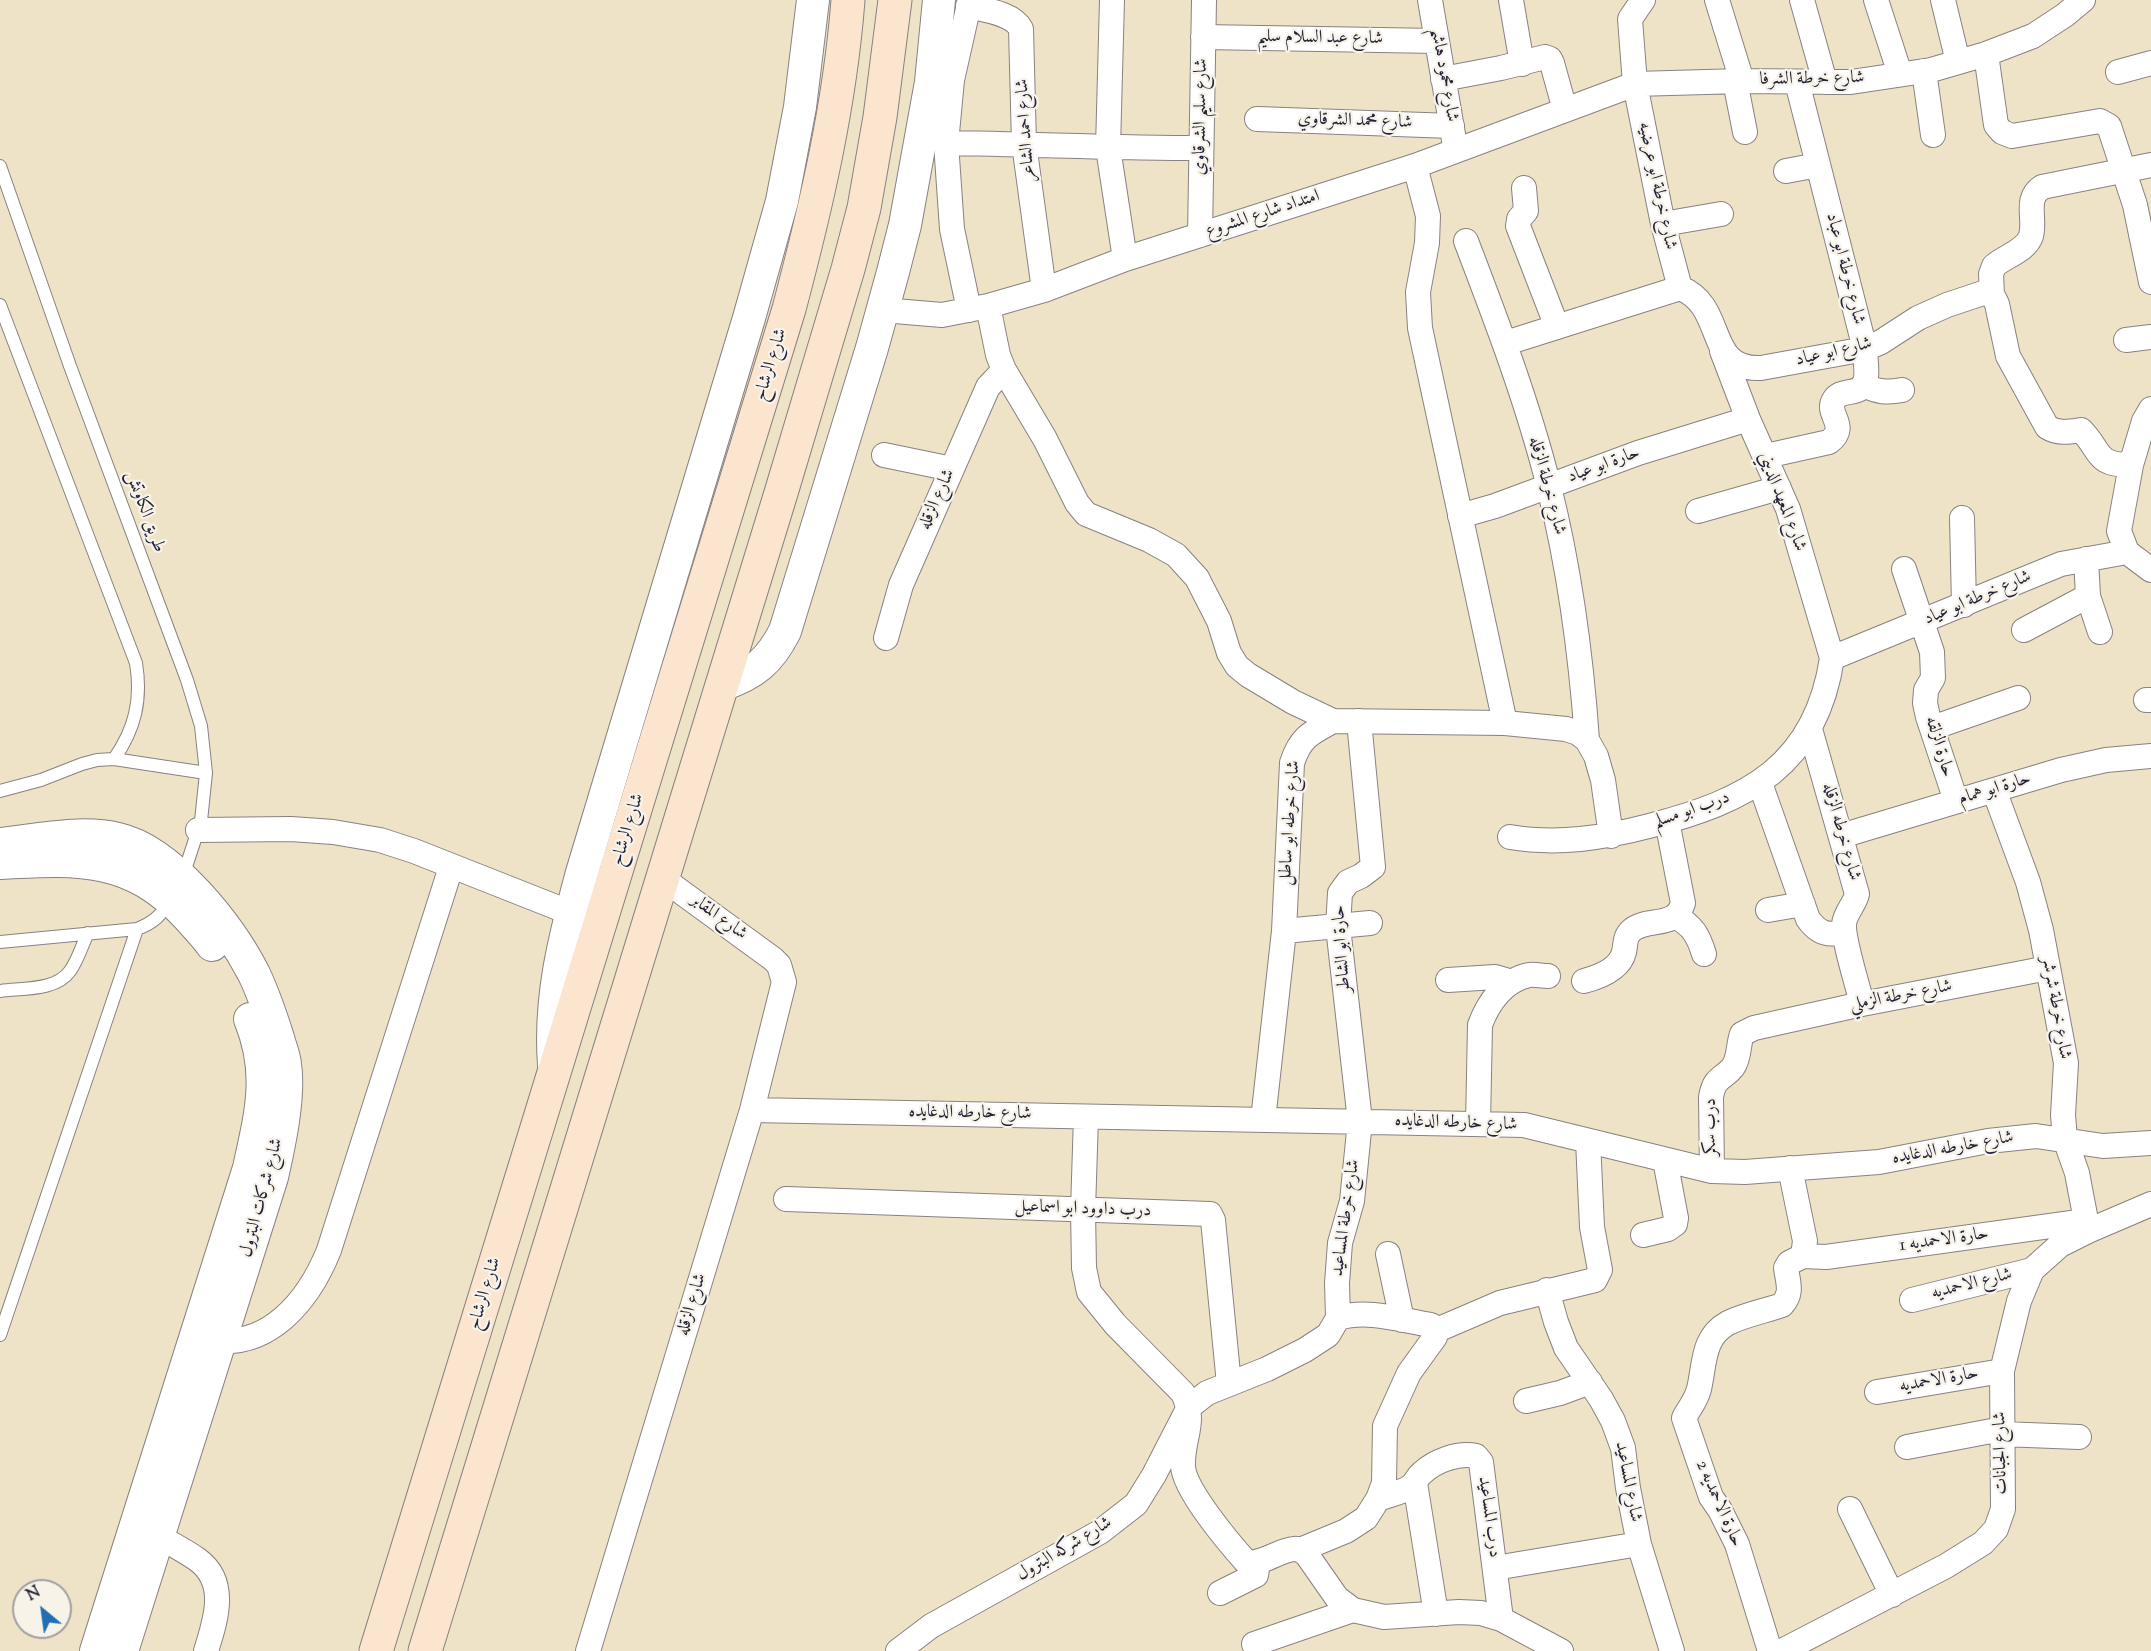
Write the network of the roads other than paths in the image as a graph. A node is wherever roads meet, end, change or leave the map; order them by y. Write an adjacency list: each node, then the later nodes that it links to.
1 (813, 0): 117 (street)
2 (848, 0): 136 (main road, شارع الرشاح)
3 (895, 0): 90 (main road)
4 (1112, 0): 36 (street)
5 (1204, 0): 15 (street, شارع سليم الشرقاوي)
6 (1430, 0): 16 (street, شارع محمود هاشم)
7 (1511, 0): 19 (street)
8 (1643, 0): 28 (street, شارع خرطة ابو عرضيه)
9 (1717, 0): 25 (street)
10 (1802, 0): 27 (street)
11 (1876, 0): 23 (street)
12 (1943, 0): 18 (street)
13 (2083, 0): 17 (street, شارع خرطة الشرفا)
14 (959, 2): 34 (street); 35 (street, شارع احمد الشاعر); 58 (street)
15 (1203, 37): 16 (street, شارع عبد السلام سليم); 37 (street, شارع سليم الشرقاوي)
16 (1437, 41): 24 (street, شارع محمود هاشم)
17 (1986, 54): 18 (street, شارع خرطة الشرفا); 44 (street)
18 (1958, 62): 21 (street, شارع خرطة الشرفا)
19 (1522, 63): 24 (street); 29 (street)
20 (2151, 63): 22 (street)
21 (1924, 71): 23 (street, شارع خرطة الشرفا); 33 (street)
22 (2118, 72)
23 (1900, 75): 27 (street, شارع خرطة الشرفا)
24 (1443, 79): 31 (street, شارع محمود هاشم)
25 (1738, 81): 26 (street, شارع خرطة الشرفا); 28 (street, شارع خرطة الشرفا); 32 (street)
26 (1797, 82): 27 (street, شارع خرطة الشرفا); 39 (street, شارع خرطة ابو عباد)
27 (1825, 82)
28 (1635, 84): 29 (street, امتداد شارع المشروع); 48 (street, شارع خرطة ابو عرضيه)
29 (1565, 110): 38 (street, امتداد شارع المشروع)
30 (1257, 119): 31 (street, شارع محمد الشرقاوي)
31 (1452, 126): 38 (street, شارع محمود هاشم)
32 (1744, 132)
33 (1934, 135)
34 (946, 142): 35 (street); 57 (street)
35 (1024, 144): 36 (street); 54 (street, شارع احمد الشاعر)
36 (1108, 148): 37 (street); 51 (street)
37 (1201, 148): 49 (street, شارع سليم الشرقاوي)
38 (1456, 150): 42 (street, امتداد شارع المشروع)
39 (1818, 165): 43 (street); 64 (street, شارع خرطة ابو عباد)
40 (2151, 165): 44 (street)
41 (0, 166): 100 (lane, طريق الكاوتش)
42 (1415, 166): 49 (street, امتداد شارع المشروع); 77 (street)
43 (1786, 171)
44 (2124, 171): 46 (street); 55 (street)
45 (1524, 188): 59 (street)
46 (2143, 203): 52 (street)
47 (1721, 214): 48 (street)
48 (1663, 224): 53 (street, شارع خرطة ابو عرضيه)
49 (1200, 235): 51 (street, امتداد شارع المشروع)
50 (1466, 241): 62 (street, شارع خرطة الزقله)
51 (1125, 259): 54 (street, امتداد شارع المشروع)
52 (2151, 282)
53 (1680, 288): 59 (street); 63 (street)
54 (1044, 290): 57 (street, امتداد شارع المشروع)
55 (1992, 294): 64 (street, شارع ابو عياد); 72 (street)
56 (0, 305): 99 (lane)
57 (978, 308): 58 (street, امتداد شارع المشروع); 65 (street)
58 (883, 310): 90 (street)
59 (1557, 327): 62 (street)
60 (2151, 337): 61 (street)
61 (2126, 340)
62 (1506, 343): 74 (street, شارع خرطة الزقله)
63 (1721, 349): 64 (street, شارع ابو عياد); 69 (street, شارع المعهد الديني)
64 (1865, 349): 66 (street, شارع خرطة ابو عباد)
65 (1004, 370): 73 (street, شارع الزقله); 92 (street)
66 (1863, 386): 67 (street); 71 (street)
67 (1902, 390)
68 (2151, 409): 72 (street)
69 (1748, 419): 71 (street, شارع المعهد الديني); 74 (street, حارة ابو عياد)
70 (884, 454): 73 (street)
71 (1766, 456): 75 (street, شارع المعهد الديني)
72 (2131, 465): 79 (street)
73 (952, 468): 88 (street, شارع الزقله)
74 (1549, 486): 77 (street, حارة ابو عياد); 97 (street, شارع خرطة الزقله)
75 (1779, 488): 76 (street); 89 (street, شارع المعهد الديني)
76 (1698, 511)
77 (1460, 516): 94 (street)
78 (1962, 518): 84 (street)
79 (2127, 552): 80 (street, شارع خرطة ابو عياد); 82 (street)
80 (2086, 559): 83 (street); 84 (street, شارع خرطة ابو عياد)
81 (1904, 569): 85 (street, حارة الزلقه)
82 (2151, 570)
83 (2088, 596): 86 (street); 87 (street)
84 (1964, 605): 85 (street, شارع خرطة ابو عياد)
85 (1921, 623): 89 (street, شارع خرطة ابو عياد); 95 (street, حارة الزلقه)
86 (2024, 630)
87 (2100, 632)
88 (886, 638)
89 (1832, 658): 96 (street, درب ابو مسلم)
90 (722, 685): 113 (main road)
91 (2018, 698): 95 (street)
92 (1333, 721): 93 (street); 122 (street, شارع خرطه ابو ساطل)
93 (1359, 721): 94 (street); 120 (street, حارة ابو الشاطر)
94 (1505, 723): 97 (street)
95 (1932, 728): 104 (street, حارة الزلقه)
96 (1810, 729): 101 (street, درب ابو مسلم); 108 (street, شارع خرطه الزقله)
97 (1587, 740): 107 (street)
98 (2151, 756): 102 (street, حارة ابو همام)
99 (114, 759): 100 (lane); 103 (lane)
100 (206, 773): 106 (lane, طريق الكاوتش)
101 (1760, 783): 105 (street, درب ابو مسلم); 115 (street)
102 (1994, 790): 104 (street, حارة ابو همام); 128 (street, شارع خرطة شرشر)
103 (0, 791)
104 (1956, 801): 108 (street, حارة ابو همام)
105 (1667, 821): 107 (street, درب ابو مسلم); 118 (street)
106 (198, 830): 112 (street); 114 (lane, طريق الكاوتش)
107 (1611, 836): 109 (street, درب ابو مسلم)
108 (1841, 836): 123 (street, شارع خرطه الزقله)
109 (1510, 837)
110 (0, 844): 114 (street, شارع شركات البترول)
111 (0, 863): 114 (street, شارع شركات البترول)
112 (451, 867): 117 (street); 162 (street)
113 (662, 878): 127 (street, شارع المقابر); 190 (main road)
114 (176, 888): 121 (lane); 162 (street, شارع شركات البترول)
115 (1803, 904): 116 (street); 123 (street)
116 (1768, 910)
117 (571, 913): 136 (street)
118 (1675, 916): 126 (street); 131 (street)
119 (1370, 923): 120 (street)
120 (1338, 927): 122 (street); 140 (street, حارة ابو الشاطر)
121 (137, 928): 124 (lane); 161 (lane)
122 (1284, 931): 139 (street, شارع خرطه ابو ساطل)
123 (1844, 931): 134 (street)
124 (88, 933): 125 (lane); 133 (lane)
125 (0, 942)
126 (1704, 954)
127 (773, 958): 137 (street, شارع الزقله)
128 (2049, 968): 134 (street, شارع خرطة الزملي); 142 (street, شارع خرطة شرشر)
129 (1548, 976): 132 (street)
130 (1448, 980): 132 (street)
131 (1584, 981)
132 (1512, 982): 141 (street)
133 (0, 991)
134 (1862, 1004): 135 (street, شارع خرطة الزملي)
135 (1754, 1028): 147 (street, درب سكر)
136 (555, 1073): 189 (main road, شارع الرشاح)
137 (752, 1110): 138 (street, شارع خارطه الدغايده); 191 (street, شارع الزقله)
138 (1086, 1117): 139 (street, شارع خارطه الدغايده); 150 (street)
139 (1263, 1120): 140 (street, شارع خارطه الدغايده)
140 (1360, 1121): 141 (street, شارع خارطه الدغايده); 158 (street, شارع خرطة المساعيد)
141 (1478, 1124): 143 (street, شارع خارطه الدغايده)
142 (2065, 1139): 144 (street, شارع خارطه الدغايده); 146 (street, شارع خارطه الدغايده); 151 (street, شارع خرطة شرشر)
143 (1588, 1141): 145 (street, شارع خارطه الدغايده); 156 (street)
144 (2151, 1143)
145 (1665, 1160): 147 (street, شارع خارطه الدغايده); 152 (street)
146 (1790, 1168): 147 (street, شارع خارطه الدغايده); 154 (street)
147 (1712, 1171)
148 (786, 1199): 150 (street, درب داوود ابو اسماعيل)
149 (2151, 1204): 151 (street, شارع الجبانات)
150 (1083, 1210): 165 (street, درب داوود ابو اسماعيل); 168 (street)
151 (2087, 1226): 154 (street, حارة الاحمديه 1); 155 (street, شارع الجبانات)
152 (1643, 1234)
153 (1388, 1254): 159 (street)
154 (1803, 1256): 195 (street, حارة الاحمديه 2)
155 (2032, 1270): 157 (street, شارع الاحمديه); 163 (street, شارع الجبانات)
156 (1547, 1290): 160 (street); 164 (street, شارع المساعيد)
157 (1912, 1300)
158 (1338, 1318): 159 (street); 165 (street)
159 (1402, 1320): 160 (street)
160 (1437, 1330): 173 (street)
161 (0, 1335)
162 (208, 1339): 175 (street, شارع شركات البترول); 186 (street, شارع شركات البترول)
163 (2002, 1371): 166 (street, حارة الاحمديه); 169 (street, شارع الجبانات)
164 (1590, 1382): 167 (street); 176 (street, شارع المساعيد)
165 (1229, 1384): 168 (street)
166 (1877, 1392)
167 (1526, 1401)
168 (1189, 1407): 178 (street); 192 (street, شارع شركه البترول)
169 (2002, 1432): 170 (street); 171 (street); 181 (street, شارع الجبانات)
170 (2079, 1437)
171 (1907, 1447)
172 (1415, 1483): 173 (street, درب المساعيد); 179 (street, درب المساعيد); 183 (street)
173 (1378, 1498): 177 (street)
174 (1850, 1509): 181 (street)
175 (158, 1536): 187 (street, شارع شركات البترول); 188 (street)
176 (1639, 1544): 179 (street); 194 (street, شارع المساعيد)
177 (1300, 1550): 178 (street); 182 (street)
178 (1258, 1563): 180 (street)
179 (1495, 1568): 184 (street, درب المساعيد)
180 (1220, 1593)
181 (1892, 1595): 196 (street, شارع الجبانات)
182 (1353, 1610): 183 (street); 185 (street)
183 (1436, 1614): 184 (street)
184 (1501, 1619): 193 (street)
185 (1254, 1644)
186 (96, 1651)
187 (122, 1651)
188 (206, 1651)
189 (376, 1651)
190 (425, 1651)
191 (588, 1651)
192 (898, 1651)
193 (1561, 1651)
194 (1672, 1651)
195 (1770, 1651)
196 (1782, 1651)

